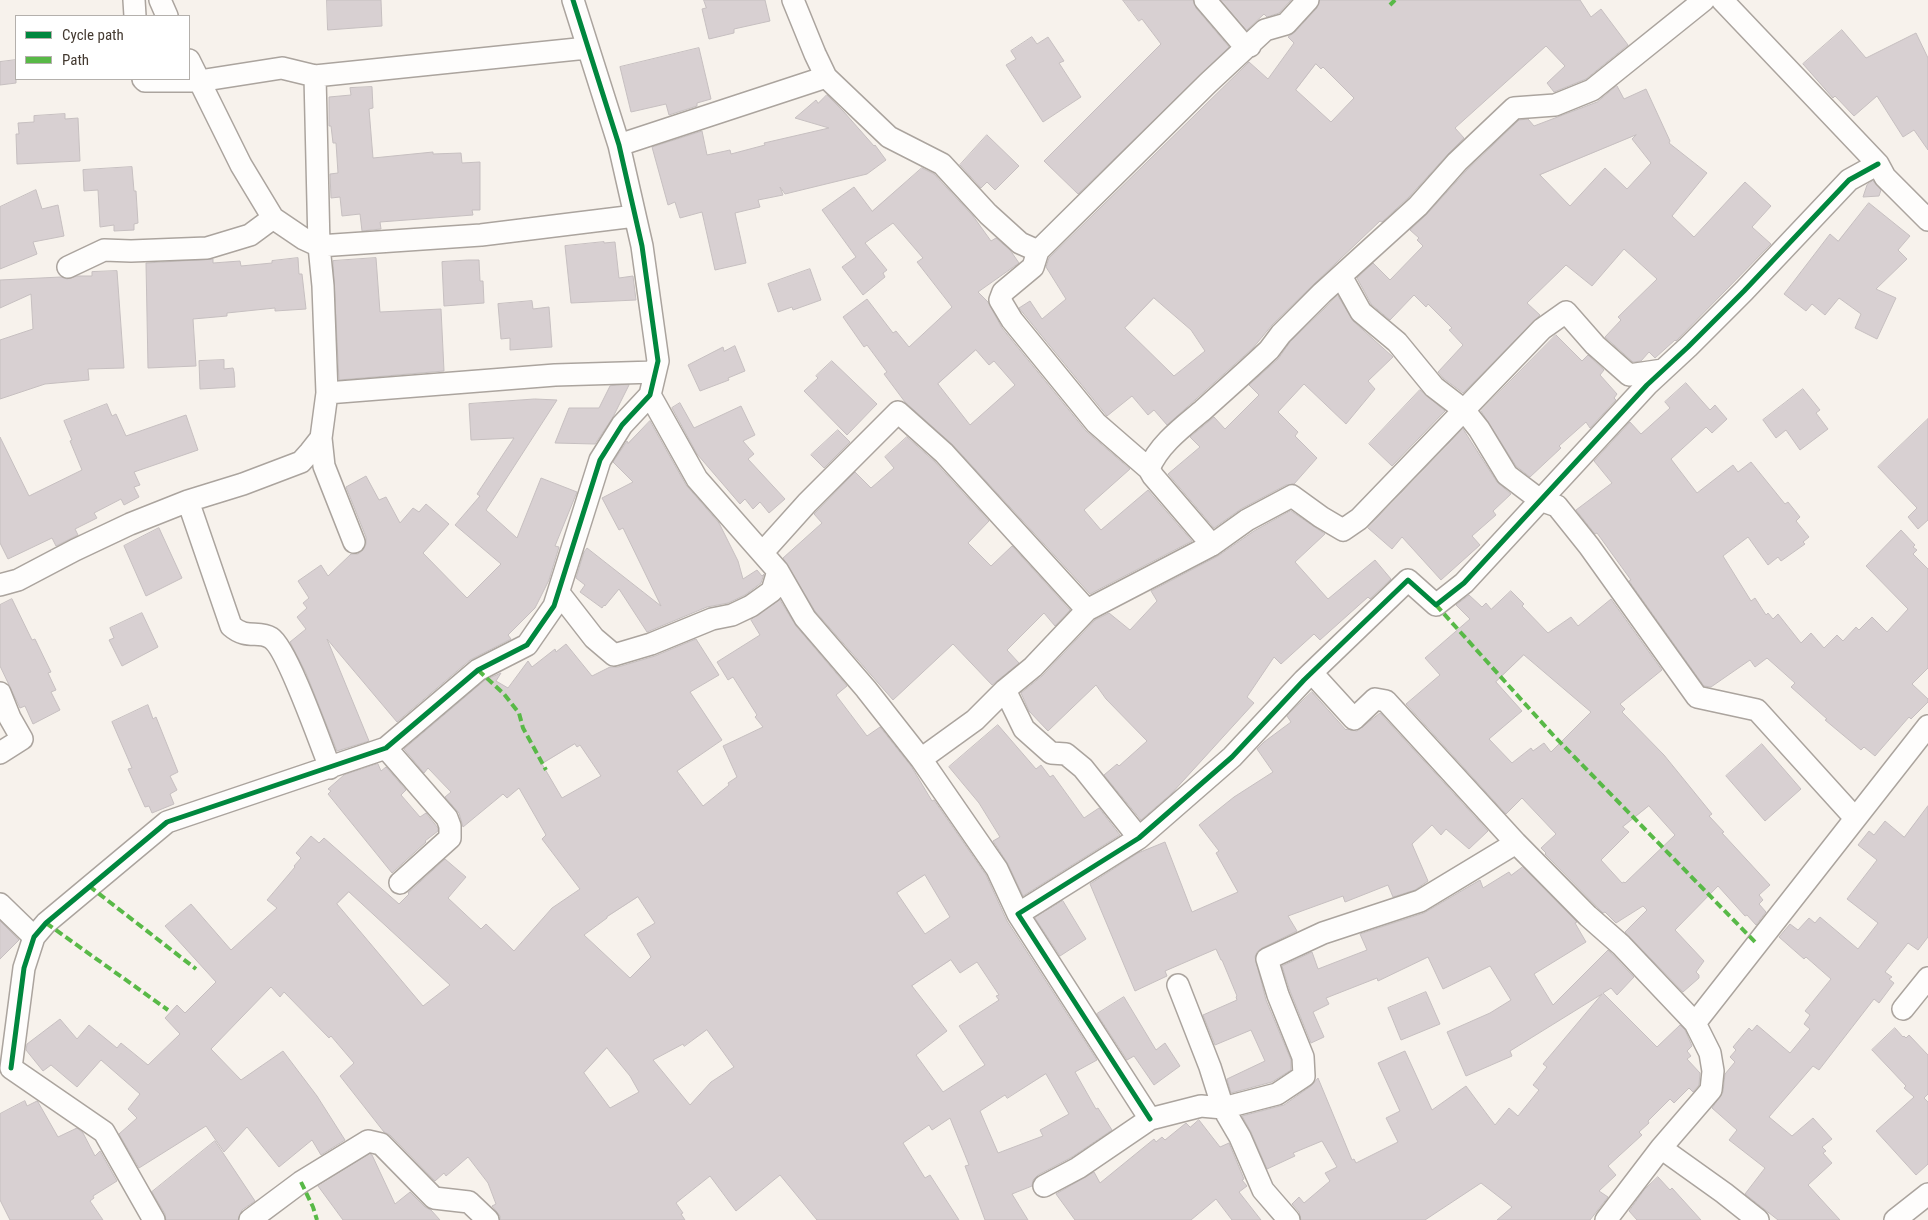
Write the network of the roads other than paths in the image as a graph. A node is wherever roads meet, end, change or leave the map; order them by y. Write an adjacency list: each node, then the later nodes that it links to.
1 (134, 0): 9 (street)
2 (160, 0): 10 (street)
3 (573, 0): 12 (street)
4 (792, 0): 15 (street)
5 (1205, 0): 11 (street)
6 (1308, 0): 11 (street)
7 (1704, 0): 26 (street)
8 (1722, 0): 19 (street)
9 (134, 15)
10 (168, 15)
11 (1250, 46): 24 (street)
12 (587, 48): 14 (street); 18 (street)
13 (190, 62): 17 (street)
14 (314, 76): 17 (street); 23 (street)
15 (826, 77): 18 (street); 24 (street)
16 (144, 80): 17 (street)
17 (199, 81): 21 (street)
18 (620, 145): 20 (street)
19 (1878, 164): 22 (street); 27 (street)
20 (635, 216): 23 (street); 28 (street)
21 (273, 218): 23 (street); 25 (street)
22 (1928, 220)
23 (318, 246): 29 (street)
24 (1038, 251): 33 (street)
25 (68, 267)
26 (1341, 276): 31 (street); 33 (street)
27 (1663, 370): 31 (street); 34 (street)
28 (655, 372): 29 (street); 30 (street)
29 (327, 393): 32 (street)
30 (650, 395): 38 (street); 41 (street)
31 (1464, 410): 34 (street); 37 (street)
32 (321, 438): 35 (street); 36 (street)
33 (1149, 469): 37 (street)
34 (1540, 500): 43 (street); 51 (street)
35 (188, 501): 40 (street); 50 (street)
36 (354, 542)
37 (1212, 546): 42 (street)
38 (763, 552): 39 (street); 42 (street)
39 (778, 571): 41 (street); 49 (street)
40 (0, 585)
41 (559, 593): 47 (street)
42 (1088, 610): 44 (street)
43 (1312, 673): 52 (street); 53 (street)
44 (1005, 690): 49 (street); 52 (street)
45 (0, 693): 48 (street)
46 (1928, 726): 51 (street)
47 (386, 748): 50 (street); 54 (street)
48 (0, 753)
49 (921, 760): 56 (street)
50 (330, 768): 57 (street)
51 (1855, 818): 61 (street)
52 (1139, 838): 56 (street)
53 (1516, 843): 61 (street); 63 (street)
54 (400, 883)
55 (0, 904): 57 (street)
56 (1018, 914): 64 (street)
57 (34, 937): 62 (street)
58 (1928, 978): 60 (street)
59 (1178, 985): 63 (street)
60 (1903, 1010)
61 (1695, 1023): 65 (street)
62 (5, 1071): 68 (street)
63 (1223, 1108): 64 (street); 71 (street)
64 (1150, 1119): 66 (street)
65 (1661, 1148): 72 (street); 73 (street)
66 (1044, 1186)
67 (1928, 1194): 74 (street)
68 (154, 1220)
69 (250, 1220): 70 (street)
70 (488, 1220)
71 (1289, 1220)
72 (1606, 1220)
73 (1758, 1220)
74 (1895, 1220)

